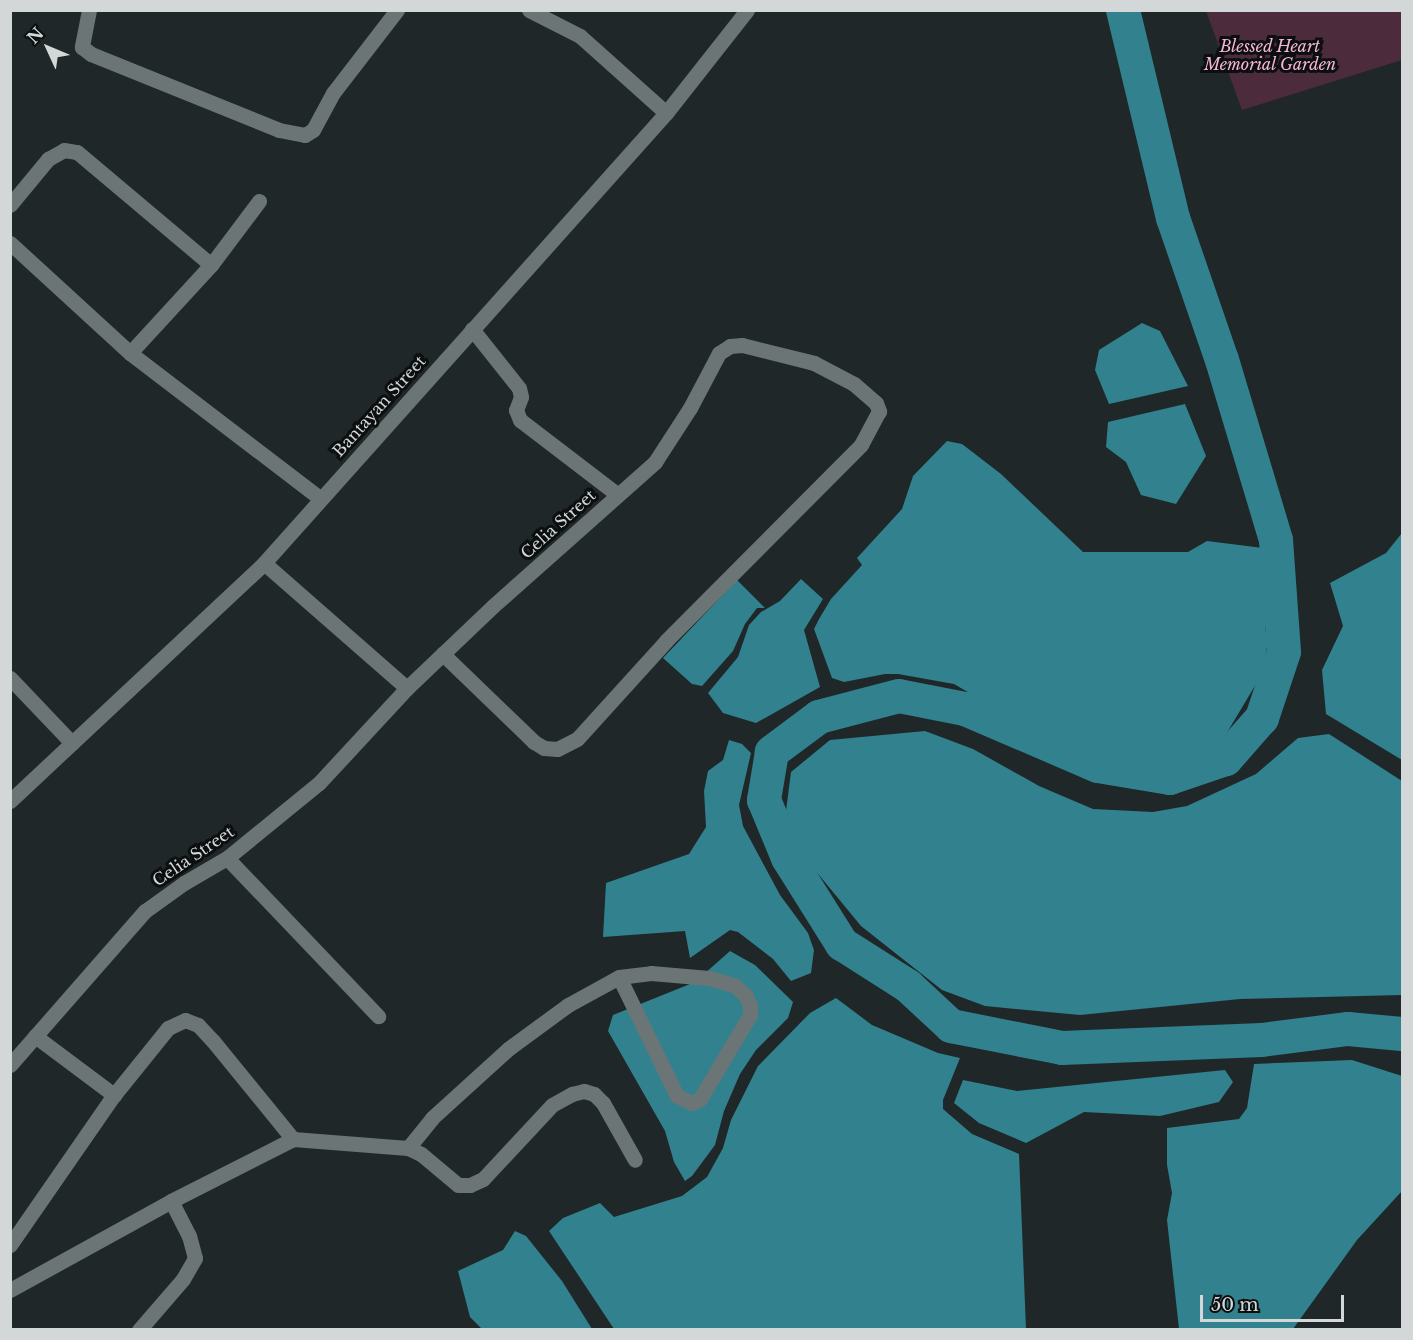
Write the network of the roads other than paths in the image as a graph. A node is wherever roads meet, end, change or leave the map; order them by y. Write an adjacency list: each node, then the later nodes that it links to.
1 (89, 10): 2 (street)
2 (397, 10)
3 (529, 10): 5 (street)
4 (747, 10): 5 (street, Bantayan Street)
5 (666, 112): 10 (street, Bantayan Street)
6 (259, 201): 9 (street)
7 (10, 205): 9 (street)
8 (10, 243): 11 (street)
9 (211, 265): 11 (street)
10 (472, 329): 12 (street); 13 (street, Bantayan Street)
11 (130, 353): 13 (street)
12 (618, 495): 15 (street, Celia Street); 15 (street, Celia Street)
13 (321, 499): 14 (street, Bantayan Street)
14 (264, 562): 17 (street); 18 (street, Bantayan Street)
15 (443, 654): 17 (street, Celia Street)
16 (10, 678): 18 (street)
17 (407, 688): 20 (street, Celia Street)
18 (72, 743): 19 (street, Bantayan Street)
19 (10, 801)
20 (227, 858): 22 (street); 23 (street, Celia Street)
21 (619, 977): 21 (street); 27 (street)
22 (378, 1016)
23 (35, 1036): 24 (street, Celia Street); 25 (street)
24 (10, 1065)
25 (114, 1095): 26 (street); 30 (street)
26 (293, 1139): 27 (street); 29 (street)
27 (408, 1148): 28 (street)
28 (635, 1160)
29 (171, 1201): 31 (street); 32 (street)
30 (10, 1245)
31 (10, 1290)
32 (139, 1329)

